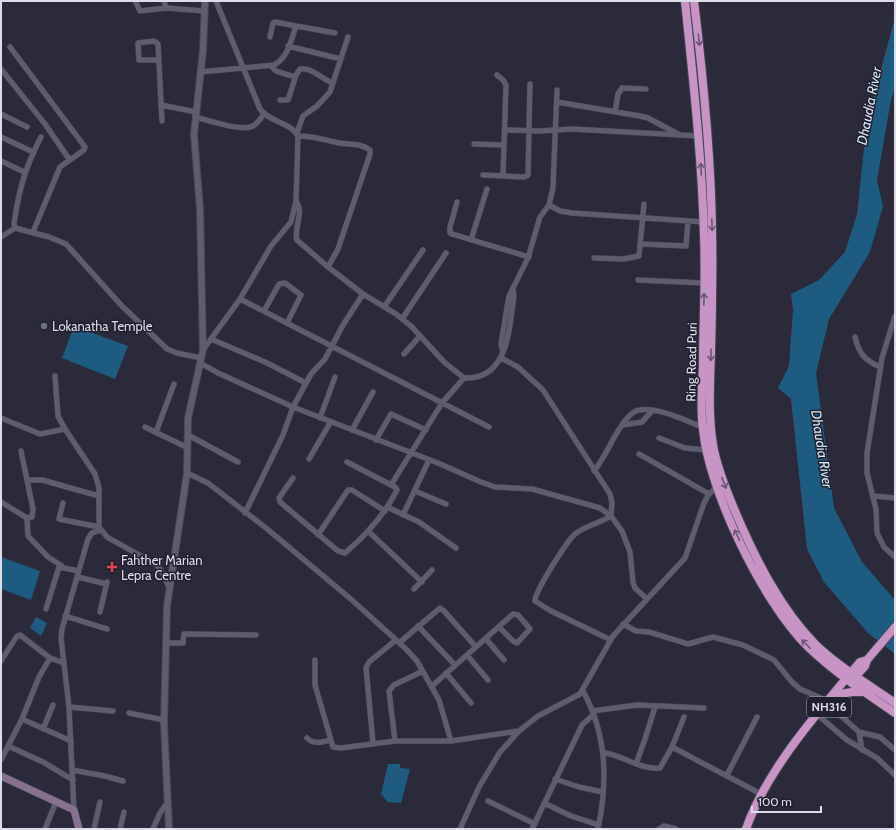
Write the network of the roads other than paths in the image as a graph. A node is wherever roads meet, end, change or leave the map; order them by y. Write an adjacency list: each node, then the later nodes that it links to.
1 (135, 1): 7 (street)
2 (164, 1): 7 (street)
3 (205, 1): 8 (street)
4 (216, 1): 19 (street)
5 (686, 1): 41 (highway, Ring Road Puri)
6 (694, 1): 173 (highway, Ring Road Puri, one-way to 173)
7 (166, 8): 8 (street)
8 (204, 10): 20 (street)
9 (296, 26): 10 (street); 11 (street); 13 (street)
10 (334, 33)
11 (270, 37)
12 (348, 37): 15 (street)
13 (288, 46): 15 (street); 17 (street)
14 (10, 47): 47 (street)
15 (341, 59): 23 (street)
16 (158, 60): 16 (street); 29 (street)
17 (271, 66): 19 (street); 22 (street)
18 (1, 69): 47 (street)
19 (243, 69): 20 (street); 32 (street)
20 (200, 72): 33 (street)
21 (497, 75): 36 (street)
22 (295, 77): 23 (street); 27 (street)
23 (333, 83): 39 (street)
24 (530, 84): 38 (street)
25 (646, 89): 30 (street)
26 (557, 90): 28 (street)
27 (280, 100)
28 (557, 102): 30 (street); 37 (street)
29 (161, 105): 33 (street); 34 (street)
30 (615, 112): 40 (street)
31 (1, 114): 35 (street)
32 (264, 114): 33 (street); 39 (street)
33 (196, 115): 83 (street)
34 (162, 121)
35 (27, 127)
36 (504, 130): 38 (street); 45 (street)
37 (556, 130): 38 (street); 40 (street); 56 (street)
38 (529, 131): 51 (street)
39 (297, 135): 53 (street); 69 (street)
40 (679, 135): 41 (street)
41 (699, 136): 59 (highway, Ring Road Puri, one-way to 41)
42 (1, 137): 46 (street)
43 (40, 137): 46 (street)
44 (474, 144): 45 (street)
45 (504, 145): 51 (street)
46 (33, 152): 49 (street)
47 (69, 159): 61 (street)
48 (1, 161): 49 (street)
49 (24, 172): 60 (street)
50 (483, 175): 51 (street)
51 (503, 176)
52 (487, 189): 63 (street)
53 (296, 200): 69 (street); 73 (street)
54 (457, 202): 63 (street)
55 (644, 204): 57 (street)
56 (549, 205): 57 (street); 67 (street)
57 (643, 219): 58 (street); 64 (street)
58 (688, 221): 59 (street); 64 (street)
59 (704, 222): 71 (highway, Ring Road Puri)
60 (15, 228): 61 (street); 62 (street)
61 (33, 232): 86 (street)
62 (1, 237)
63 (471, 240): 67 (street)
64 (641, 244): 68 (street)
65 (423, 250): 74 (street)
66 (446, 253): 77 (street)
67 (529, 257): 85 (street)
68 (594, 258)
69 (328, 267): 72 (street)
70 (638, 280): 71 (street)
71 (704, 283): 103 (highway, Ring Road Puri, one-way to 71)
72 (363, 294): 74 (street); 82 (street)
73 (240, 299): 75 (street); 81 (street)
74 (384, 307): 77 (street)
75 (264, 311): 78 (street); 78 (street)
76 (895, 316): 87 (street)
77 (402, 319): 79 (street)
78 (287, 323): 82 (street)
79 (420, 336): 84 (street); 90 (street)
80 (854, 337): 87 (street)
81 (210, 339): 83 (street); 91 (street)
82 (331, 345): 91 (street); 94 (street)
83 (203, 350): 86 (street)
84 (404, 354)
85 (502, 355): 90 (street); 120 (street)
86 (200, 361): 95 (street); 108 (street)
87 (880, 367): 129 (street)
88 (55, 376): 104 (street)
89 (335, 377): 98 (street)
90 (464, 378): 94 (street)
91 (306, 383): 95 (street)
92 (174, 384): 107 (street)
93 (372, 392): 105 (street)
94 (442, 403): 102 (street); 106 (street)
95 (293, 407): 98 (street); 135 (street)
96 (652, 411): 100 (street); 100 (street); 103 (street)
97 (1, 418): 104 (street)
98 (320, 418): 99 (street)
99 (330, 422): 105 (street); 116 (street)
100 (623, 425): 120 (street)
101 (146, 427): 107 (street)
102 (489, 427)
103 (702, 428): 112 (highway, Ring Road Puri)
104 (65, 429): 128 (street)
105 (352, 430): 110 (street)
106 (426, 430): 110 (street); 114 (street)
107 (156, 432): 111 (street)
108 (188, 435): 111 (street); 118 (street)
109 (659, 438): 112 (street)
110 (376, 440): 114 (street)
111 (188, 448): 121 (street)
112 (706, 450): 125 (highway, Ring Road Puri)
113 (21, 451): 123 (street)
114 (413, 453): 117 (street); 124 (street)
115 (639, 454): 127 (street)
116 (309, 459)
117 (429, 460): 126 (street); 137 (street)
118 (238, 462)
119 (347, 462): 124 (street)
120 (594, 471): 137 (street)
121 (187, 473): 135 (street); 149 (street)
122 (293, 478): 141 (street)
123 (28, 480): 128 (street); 138 (street)
124 (392, 485): 134 (street)
125 (717, 487): 127 (street); 176 (highway, Ring Road Puri, one-way to 125)
126 (415, 491): 133 (street); 136 (street)
127 (709, 494): 151 (street)
128 (100, 496): 139 (street)
129 (874, 496): 130 (street); 143 (street)
130 (895, 498)
131 (1, 502): 138 (street)
132 (63, 503): 139 (street)
133 (446, 504)
134 (386, 509): 136 (street); 140 (street); 141 (street)
135 (245, 513): 163 (street)
136 (403, 515): 142 (street)
137 (611, 516): 151 (street); 162 (street)
138 (27, 518): 144 (street)
139 (100, 528): 146 (street); 149 (street)
140 (368, 531): 141 (street); 148 (street)
141 (318, 534)
142 (456, 548)
143 (895, 557)
144 (62, 566): 146 (street); 152 (street)
145 (432, 570): 148 (street)
146 (79, 571): 147 (street)
147 (78, 577): 153 (street); 154 (street)
148 (422, 582): 150 (street)
149 (169, 587): 164 (street)
150 (414, 589)
151 (647, 599): 155 (street)
152 (46, 609)
153 (100, 612)
154 (65, 616): 159 (street); 172 (street)
155 (623, 624): 162 (street); 185 (street)
156 (418, 626): 163 (street); 165 (street); 174 (street)
157 (499, 627): 157 (street); 161 (street)
158 (895, 627): 171 (highway, NH316)
159 (107, 629)
160 (256, 635): 164 (street)
161 (486, 639): 165 (street); 169 (street)
162 (610, 640): 182 (street)
163 (398, 642): 175 (street); 209 (street)
164 (167, 643): 199 (street)
165 (476, 647): 166 (street)
166 (467, 655): 174 (street); 179 (street)
167 (50, 658): 170 (street); 172 (street); 198 (street)
168 (315, 660): 205 (street)
169 (504, 660)
170 (1, 661)
171 (865, 662): 173 (highway); 178 (highway, NH316); 181 (highway)
172 (64, 664): 188 (street)
173 (838, 664): 178 (highway, Ring Road Puri)
174 (455, 666): 177 (street)
175 (423, 671): 180 (street); 208 (street)
176 (836, 672): 178 (highway, Ring Road Puri); 183 (highway)
177 (446, 674): 180 (street); 184 (street)
178 (851, 678): 181 (highway, NH316); 183 (highway, NH316)
179 (488, 680)
180 (432, 686): 206 (street)
181 (866, 688): 183 (highway, NH316); 186 (highway, NH316); 194 (highway, NH316)
182 (583, 691): 192 (street); 202 (street)
183 (839, 692): 185 (highway, NH316)
184 (471, 703)
185 (829, 703): 197 (highway, NH316); 201 (highway, NH316); 203 (street)
186 (895, 703)
187 (54, 705): 200 (street)
188 (70, 707): 191 (street); 207 (street)
189 (654, 707): 190 (street); 192 (street); 216 (street)
190 (704, 708)
191 (114, 711)
192 (593, 712): 214 (street); 221 (street)
193 (129, 713): 199 (street)
194 (895, 713)
195 (684, 717): 211 (street)
196 (757, 717): 220 (street)
197 (820, 717): 201 (highway, NH316); 212 (street)
198 (22, 719): 200 (street); 210 (street)
199 (164, 720): 229 (street)
200 (43, 729): 207 (street)
201 (806, 730): 225 (highway, NH316)
202 (519, 731): 206 (street); 241 (street)
203 (860, 732): 212 (street); 213 (street)
204 (308, 738): 205 (street)
205 (331, 740): 209 (street)
206 (451, 740): 208 (street)
207 (71, 741): 217 (street)
208 (395, 741): 209 (street)
209 (373, 743)
210 (8, 746): 215 (street); 222 (street)
211 (672, 747): 216 (street); 220 (street)
212 (862, 750): 218 (street)
213 (895, 750)
214 (604, 753): 216 (street); 224 (street)
215 (1, 760)
216 (636, 764)
217 (72, 770): 222 (street); 223 (street)
218 (895, 775)
219 (1, 776): 227 (main road)
220 (727, 776): 225 (street)
221 (555, 779): 224 (street); 230 (street)
222 (73, 780): 231 (street)
223 (123, 781)
224 (603, 792): 234 (street)
225 (761, 794): 244 (highway, NH316)
226 (488, 801): 233 (street)
227 (56, 802): 231 (main road); 235 (street)
228 (100, 802): 237 (street)
229 (168, 802): 239 (street); 240 (street)
230 (544, 803): 233 (street); 234 (street)
231 (74, 810): 236 (main road)
232 (124, 812): 238 (street)
233 (534, 826)
234 (599, 827)
235 (45, 829)
236 (79, 829)
237 (94, 829)
238 (120, 829)
239 (153, 829)
240 (169, 829)
241 (460, 829)
242 (659, 829): 243 (street)
243 (676, 829)
244 (746, 829)

